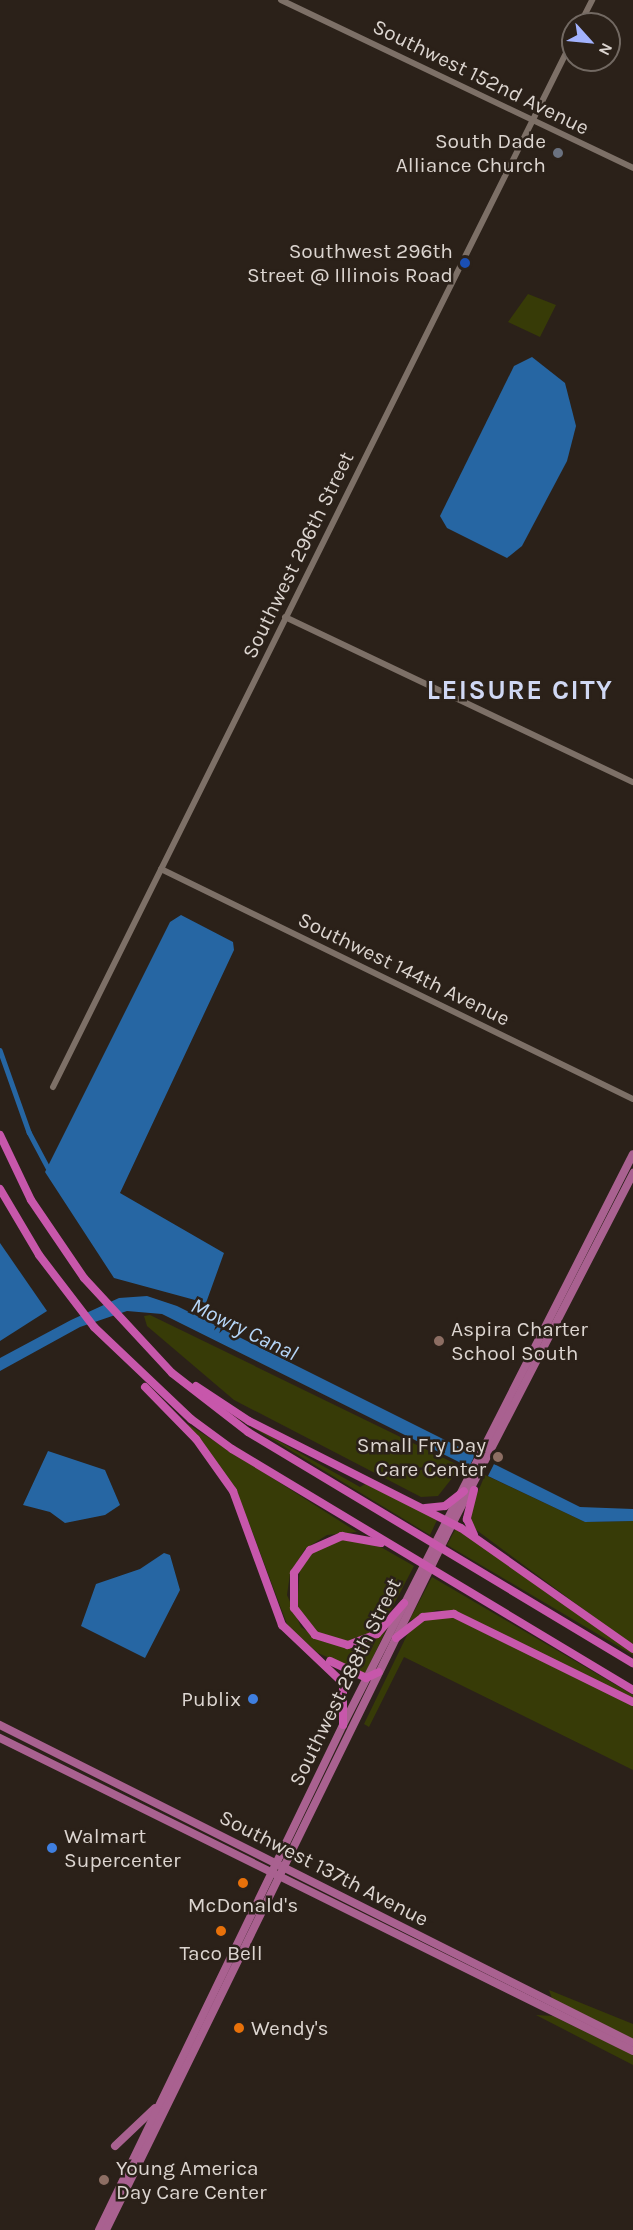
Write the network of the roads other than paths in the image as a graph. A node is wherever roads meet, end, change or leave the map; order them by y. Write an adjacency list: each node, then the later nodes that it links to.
1 (281, 0): 3 (street, Southwest 152nd Avenue)
2 (561, 63): 3 (street, Southwest 296th Street)
3 (532, 120): 4 (street, Southwest 152nd Avenue); 5 (street, Southwest 296th Street)
4 (633, 168)
5 (285, 617): 6 (street); 7 (street, Southwest 296th Street)
6 (633, 782)
7 (161, 870): 8 (street, Southwest 296th Street); 9 (street, Southwest 144th Avenue)
8 (53, 1087)
9 (633, 1099)
10 (0, 1135): 15 (highway)
11 (633, 1154): 17 (main road, Southwest 288th Street)
12 (633, 1173): 16 (main road, Southwest 288th Street)
13 (0, 1189): 14 (highway)
14 (104, 1339): 21 (highway); 25 (highway)
15 (150, 1352): 18 (highway); 26 (highway)
16 (474, 1490): 19 (main road, Southwest 288th Street); 20 (highway)
17 (464, 1491): 18 (highway); 19 (main road, Southwest 288th Street)
18 (424, 1508): 19 (highway)
19 (448, 1524): 20 (highway); 22 (main road, Southwest 288th Street); 23 (main road, Southwest 288th Street)
20 (476, 1538): 24 (highway)
21 (399, 1549): 22 (highway); 29 (highway)
22 (404, 1603): 28 (main road, Southwest 288th Street)
23 (396, 1638): 27 (main road, Southwest 288th Street); 30 (highway)
24 (633, 1649)
25 (321, 1658): 28 (highway); 32 (highway)
26 (633, 1663)
27 (379, 1672): 28 (highway); 36 (main road, Southwest 288th Street)
28 (366, 1678): 32 (main road, Southwest 288th Street)
29 (633, 1690)
30 (633, 1702)
31 (0, 1725): 35 (main road, Southwest 137th Avenue)
32 (343, 1725): 36 (main road, Southwest 288th Street)
33 (0, 1738): 34 (main road, Southwest 137th Avenue)
34 (40, 1758): 35 (main road); 37 (main road, Southwest 137th Avenue)
35 (106, 1778): 36 (main road, Southwest 137th Avenue)
36 (280, 1867): 37 (main road, Southwest 288th Street); 38 (main road, Southwest 137th Avenue)
37 (276, 1875): 38 (main road, Southwest 137th Avenue); 41 (main road, Southwest 288th Street); 43 (main road, Southwest 288th Street)
38 (347, 1905): 39 (main road, Southwest 137th Avenue); 40 (main road, Southwest 137th Avenue)
39 (633, 2043)
40 (633, 2051)
41 (162, 2100): 42 (main road); 43 (main road, Southwest 288th Street)
42 (115, 2146)
43 (117, 2201): 44 (main road, Southwest 288th Street); 45 (main road, Southwest 288th Street)
44 (99, 2230)
45 (106, 2230)

